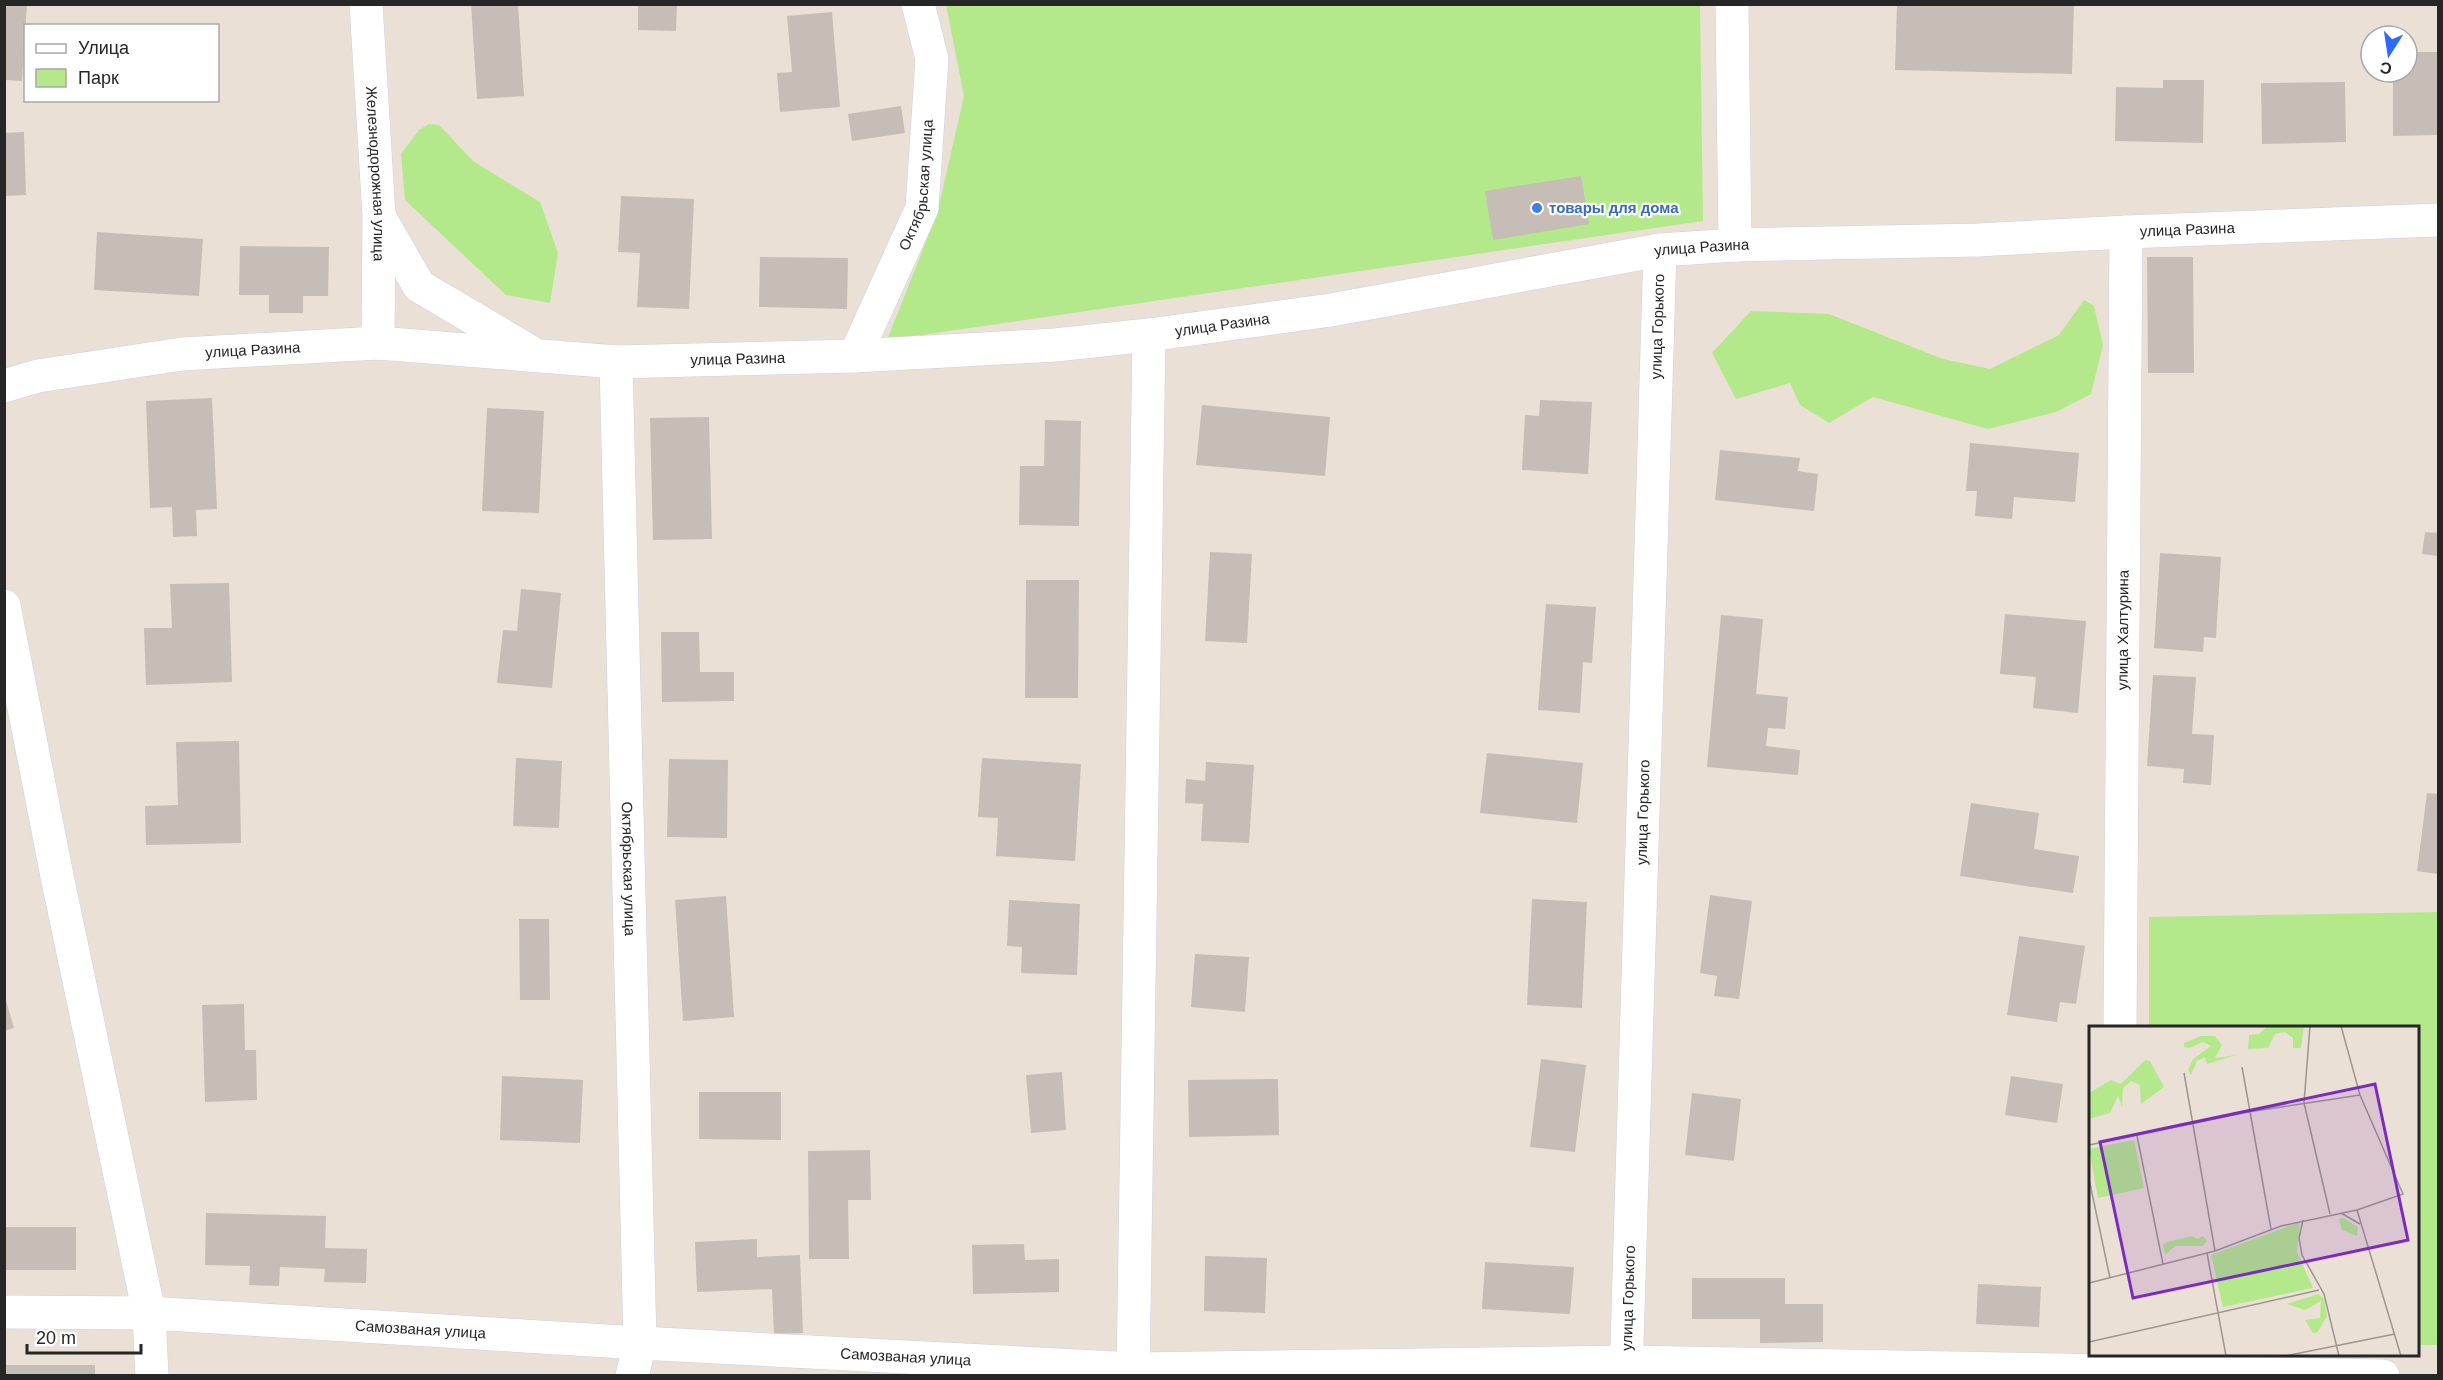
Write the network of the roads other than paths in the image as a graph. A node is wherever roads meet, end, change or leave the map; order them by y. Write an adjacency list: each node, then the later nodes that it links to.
1 (366, 4): 4 (street, Железнодорожная улица)
2 (918, 4): 12 (street, Октябрьская улица)
3 (1732, 4): 7 (street)
4 (379, 216): 10 (street, Железнодорожная улица); 11 (street)
5 (2439, 220): 6 (street, улица Разина)
6 (2126, 232): 7 (street, улица Разина); 16 (street, улица Халтурина)
7 (1735, 245): 8 (street, улица Разина)
8 (1660, 250): 9 (street, улица Разина); 21 (street, улица Горького)
9 (1149, 335): 12 (street, улица Разина); 22 (street)
10 (378, 343): 11 (street, улица Разина); 14 (street, улица Разина)
11 (536, 356): 13 (street, улица Разина)
12 (855, 356): 13 (street, улица Разина)
13 (616, 362): 19 (street, Октябрьская улица)
14 (4, 386)
15 (4, 606): 18 (street)
16 (2120, 1026)
17 (4, 1312): 18 (street, Самозваная улица)
18 (149, 1313): 19 (street, Самозваная улица); 23 (street)
19 (640, 1343): 22 (street, Самозваная улица); 24 (street, Октябрьская улица)
20 (2117, 1362): 21 (street, Самозваная улица); 25 (street, Самозваная улица)
21 (1626, 1369): 22 (street, Самозваная улица)
22 (1134, 1372)
23 (152, 1376)
24 (632, 1376)
25 (2383, 1376)

